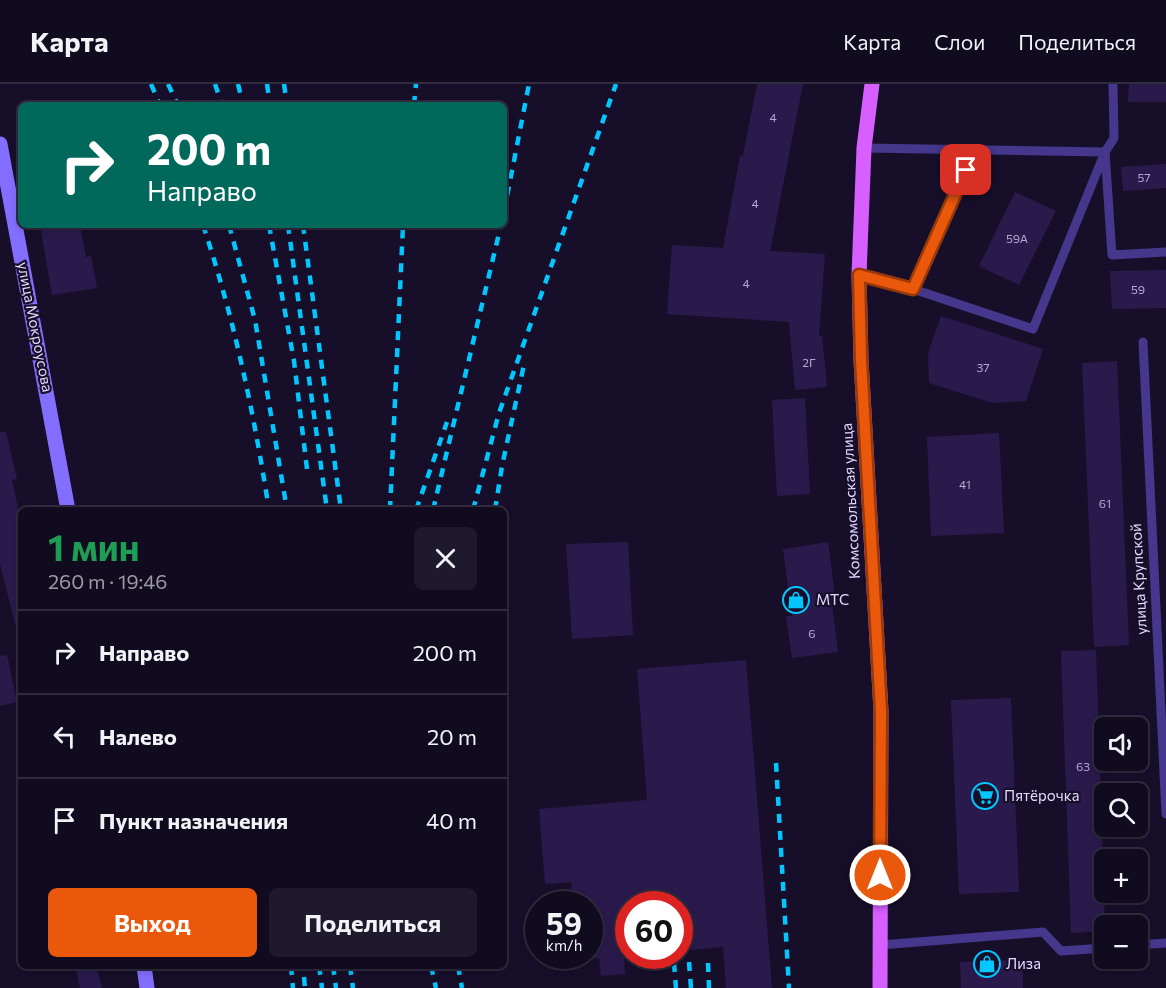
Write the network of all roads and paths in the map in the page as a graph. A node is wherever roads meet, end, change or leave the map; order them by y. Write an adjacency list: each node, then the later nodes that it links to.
1 (872, 84): 4 (main road, Комсомольская улица)
2 (1113, 84): 6 (lane)
3 (0, 144): 11 (street, улица Мокроусова)
4 (864, 148): 5 (lane); 8 (main road, Комсомольская улица)
5 (974, 150): 6 (lane); 9 (lane)
6 (1105, 152): 7 (lane); 9 (lane)
7 (1166, 252)
8 (859, 275): 9 (lane); 15 (main road, Комсомольская улица)
9 (913, 289)
10 (1143, 342): 12 (lane, улица Крупской)
11 (67, 507)
12 (1166, 814)
13 (1166, 943): 14 (lane)
14 (1148, 944)
15 (880, 945): 16 (lane); 19 (main road, Комсомольская улица)
16 (1094, 949)
17 (144, 969): 18 (street)
18 (147, 988)
19 (880, 988)

